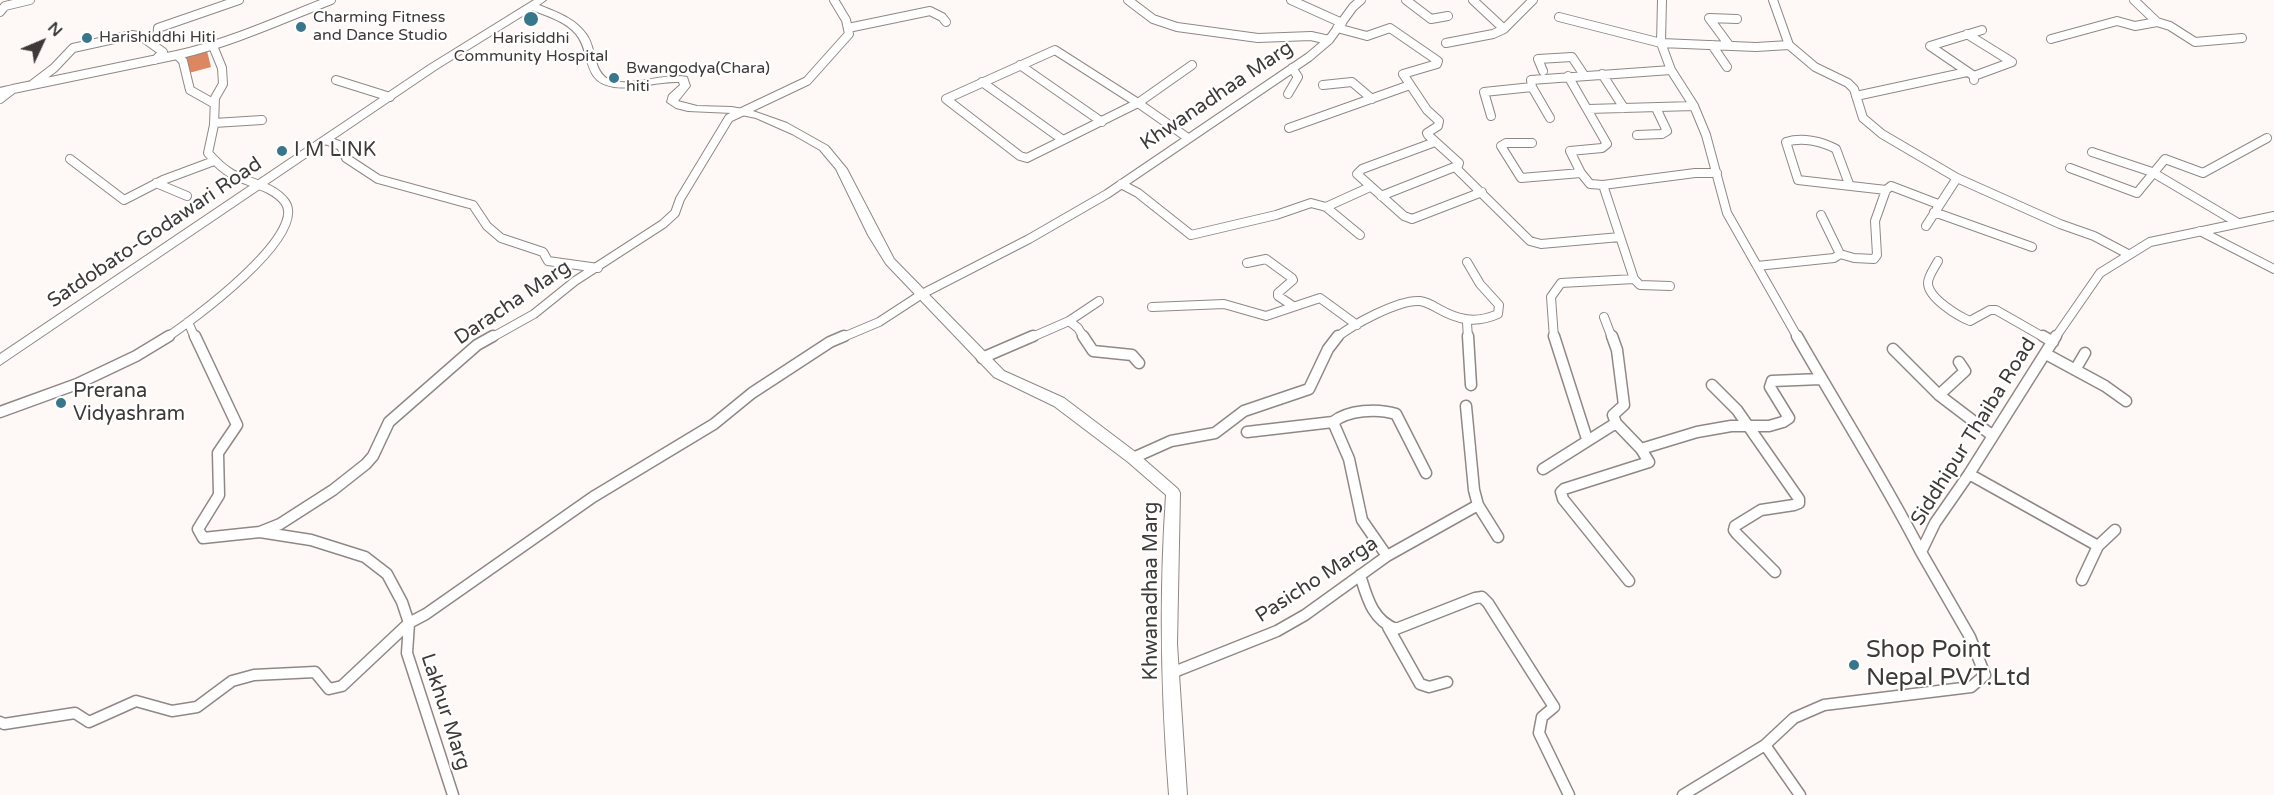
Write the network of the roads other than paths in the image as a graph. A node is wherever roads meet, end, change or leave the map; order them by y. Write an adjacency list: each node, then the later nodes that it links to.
1 (30, 0): 15 (street)
2 (239, 0): 30 (street)
3 (331, 0): 35 (street)
4 (834, 0): 22 (street)
5 (1128, 0): 28 (street)
6 (1291, 0): 21 (street)
7 (1361, 0): 21 (street, Khwanadhaa Marg)
8 (1406, 0): 16 (street)
9 (1473, 0): 23 (street)
10 (1533, 0): 23 (street)
11 (1662, 0): 29 (street)
12 (1773, 0): 34 (street)
13 (2134, 0): 20 (street)
14 (537, 3): 58 (street, Satdobato-Godawari Road); 67 (street, Khwanadhaa Marg)
15 (0, 12)
16 (1448, 16)
17 (1559, 17): 29 (street)
18 (1737, 19): 33 (street)
19 (946, 22): 22 (street)
20 (2157, 22): 26 (street); 27 (street)
21 (1340, 25): 28 (street, Khwanadhaa Marg); 52 (street)
22 (848, 28): 67 (street, Daracha Marg)
23 (1504, 29): 31 (street)
24 (1982, 30): 25 (street)
25 (1967, 34): 47 (street); 47 (street)
26 (2242, 38)
27 (2050, 39)
28 (1329, 40): 41 (street, Khwanadhaa Marg)
29 (1661, 43): 32 (street); 42 (street)
30 (152, 44): 37 (street); 50 (street)
31 (1446, 44)
32 (1712, 45): 33 (street); 40 (street)
33 (1729, 45): 34 (street)
34 (1789, 45): 57 (street)
35 (213, 46): 36 (street); 61 (street)
36 (177, 55): 37 (street); 61 (street)
37 (155, 60): 50 (street)
38 (1192, 64): 62 (street)
39 (1020, 65): 49 (street); 62 (street); 71 (street)
40 (1726, 67)
41 (1292, 68): 56 (street); 75 (street, Khwanadhaa Marg)
42 (1671, 70): 44 (street); 63 (street)
43 (1543, 71): 45 (street)
44 (1602, 74): 45 (street); 64 (street)
45 (1584, 75): 46 (street)
46 (1568, 76): 53 (street); 66 (street)
47 (1972, 76): 57 (street)
48 (336, 81): 58 (street)
49 (982, 82): 78 (street); 78 (street)
50 (31, 85): 54 (street)
51 (1323, 85): 60 (street)
52 (1410, 85): 60 (street); 79 (street)
53 (1532, 87): 68 (street); 69 (street)
54 (14, 89): 55 (street); 59 (street)
55 (0, 92)
56 (1288, 93)
57 (1856, 96): 89 (street)
58 (390, 97): 77 (street, Satdobato-Godawari Road)
59 (0, 99)
60 (1372, 99): 73 (street)
61 (213, 103): 72 (street)
62 (1138, 103): 71 (street); 75 (street)
63 (1694, 106): 65 (street); 88 (street)
64 (1624, 108): 65 (street); 66 (street)
65 (1656, 108): 74 (street)
66 (1588, 109): 87 (street)
67 (741, 111): 116 (street, Daracha Marg); 120 (street, Khwanadhaa Marg)
68 (1491, 116)
69 (1550, 118)
70 (262, 120): 72 (street)
71 (1102, 122): 78 (street)
72 (214, 123): 83 (street)
73 (1289, 128)
74 (1637, 135)
75 (1188, 138): 92 (street, Khwanadhaa Marg)
76 (2267, 138): 86 (street)
77 (326, 140): 91 (street, Satdobato-Godawari Road); 116 (street)
78 (1063, 140)
79 (1435, 142): 84 (street); 95 (street)
80 (1532, 143): 87 (street)
81 (2092, 152): 86 (street)
82 (70, 159): 90 (street)
83 (214, 161): 90 (street); 91 (street)
84 (1457, 166): 97 (street); 99 (street)
85 (2070, 168): 86 (street)
86 (2152, 172): 104 (street)
87 (1581, 173): 94 (street)
88 (1717, 173): 94 (street); 115 (street)
89 (1957, 178): 101 (street); 111 (street)
90 (156, 183): 98 (street)
91 (259, 184): 126 (street); 134 (street, Satdobato-Godawari Road)
92 (1121, 184): 100 (street); 120 (street, Khwanadhaa Marg)
93 (1850, 184): 93 (street); 96 (street)
94 (1603, 185): 108 (street)
95 (1370, 187): 99 (street); 100 (street)
96 (1886, 190): 101 (street); 110 (street)
97 (1482, 192): 99 (street); 108 (street)
98 (187, 196)
99 (1381, 196)
100 (1326, 207): 107 (street)
101 (1936, 208): 105 (street); 109 (street)
102 (1821, 215): 110 (street)
103 (2274, 216): 104 (street, Siddhipur Thaiba Road)
104 (2238, 223): 106 (street, Siddhipur Thaiba Road)
105 (1926, 226)
106 (2200, 231): 111 (street, Siddhipur Thaiba Road); 117 (street)
107 (1360, 235)
108 (1620, 237): 118 (street)
109 (2032, 247)
110 (1840, 254): 115 (street)
111 (2128, 254): 129 (street, Siddhipur Thaiba Road)
112 (1938, 261): 129 (street)
113 (1467, 262): 127 (street)
114 (1247, 263): 123 (street)
115 (1757, 266): 138 (street)
116 (598, 268): 158 (street, Daracha Marg)
117 (2274, 269)
118 (1634, 279): 119 (street); 150 (street)
119 (1671, 286)
120 (922, 294): 133 (street, Khwanadhaa Marg); 167 (street)
121 (1099, 301): 125 (street)
122 (1152, 306): 123 (street)
123 (1293, 306): 128 (street)
124 (1604, 317): 146 (street)
125 (1068, 321): 133 (street); 136 (street)
126 (188, 322): 144 (street); 158 (street, Lakhur Marg)
127 (1467, 323): 128 (street); 139 (street)
128 (1357, 326): 152 (street)
129 (2053, 342): 132 (street, Siddhipur Thaiba Road)
130 (1893, 349): 141 (street)
131 (2085, 353): 137 (street)
132 (2046, 354): 137 (street); 149 (street, Siddhipur Thaiba Road)
133 (982, 358): 152 (street, Khwanadhaa Marg)
134 (0, 360)
135 (1959, 362): 141 (street)
136 (1138, 363)
137 (2075, 370): 142 (street)
138 (1821, 379): 147 (street); 161 (street)
139 (1471, 385)
140 (1712, 385): 147 (street)
141 (1939, 395): 149 (street)
142 (2126, 401)
143 (1466, 406): 156 (street)
144 (0, 412)
145 (1333, 422): 148 (street); 154 (street); 162 (street)
146 (1616, 423): 150 (street); 151 (street)
147 (1748, 426): 151 (street); 163 (street)
148 (1247, 432)
149 (1993, 436): 155 (street, Siddhipur Thaiba Road)
150 (1587, 439): 153 (street)
151 (1641, 449): 166 (street)
152 (1133, 458): 169 (street, Khwanadhaa Marg)
153 (1543, 469)
154 (1426, 473)
155 (1969, 474): 160 (street); 161 (street, Siddhipur Thaiba Road)
156 (1478, 505): 159 (street); 162 (street, Pasicho Marga)
157 (2115, 530): 160 (street)
158 (260, 532): 167 (street, Lakhur Marg)
159 (1498, 537)
160 (2098, 546): 165 (street)
161 (1922, 552): 172 (street, Siddhipur Thaiba Road)
162 (1387, 556): 164 (street, Pasicho Marga)
163 (1774, 572)
164 (1360, 575): 168 (street); 169 (street, Pasicho Marga)
165 (2082, 580)
166 (1629, 581)
167 (409, 623): 171 (street); 173 (street, Lakhur Marg)
168 (1388, 627): 170 (street); 175 (street)
169 (1169, 674): 174 (street, Khwanadhaa Marg)
170 (1448, 682)
171 (0, 722)
172 (1765, 746): 176 (street, Siddhipur Thaiba Road); 177 (street)
173 (453, 795)
174 (1178, 795)
175 (1569, 795)
176 (1683, 795)
177 (1800, 795)

